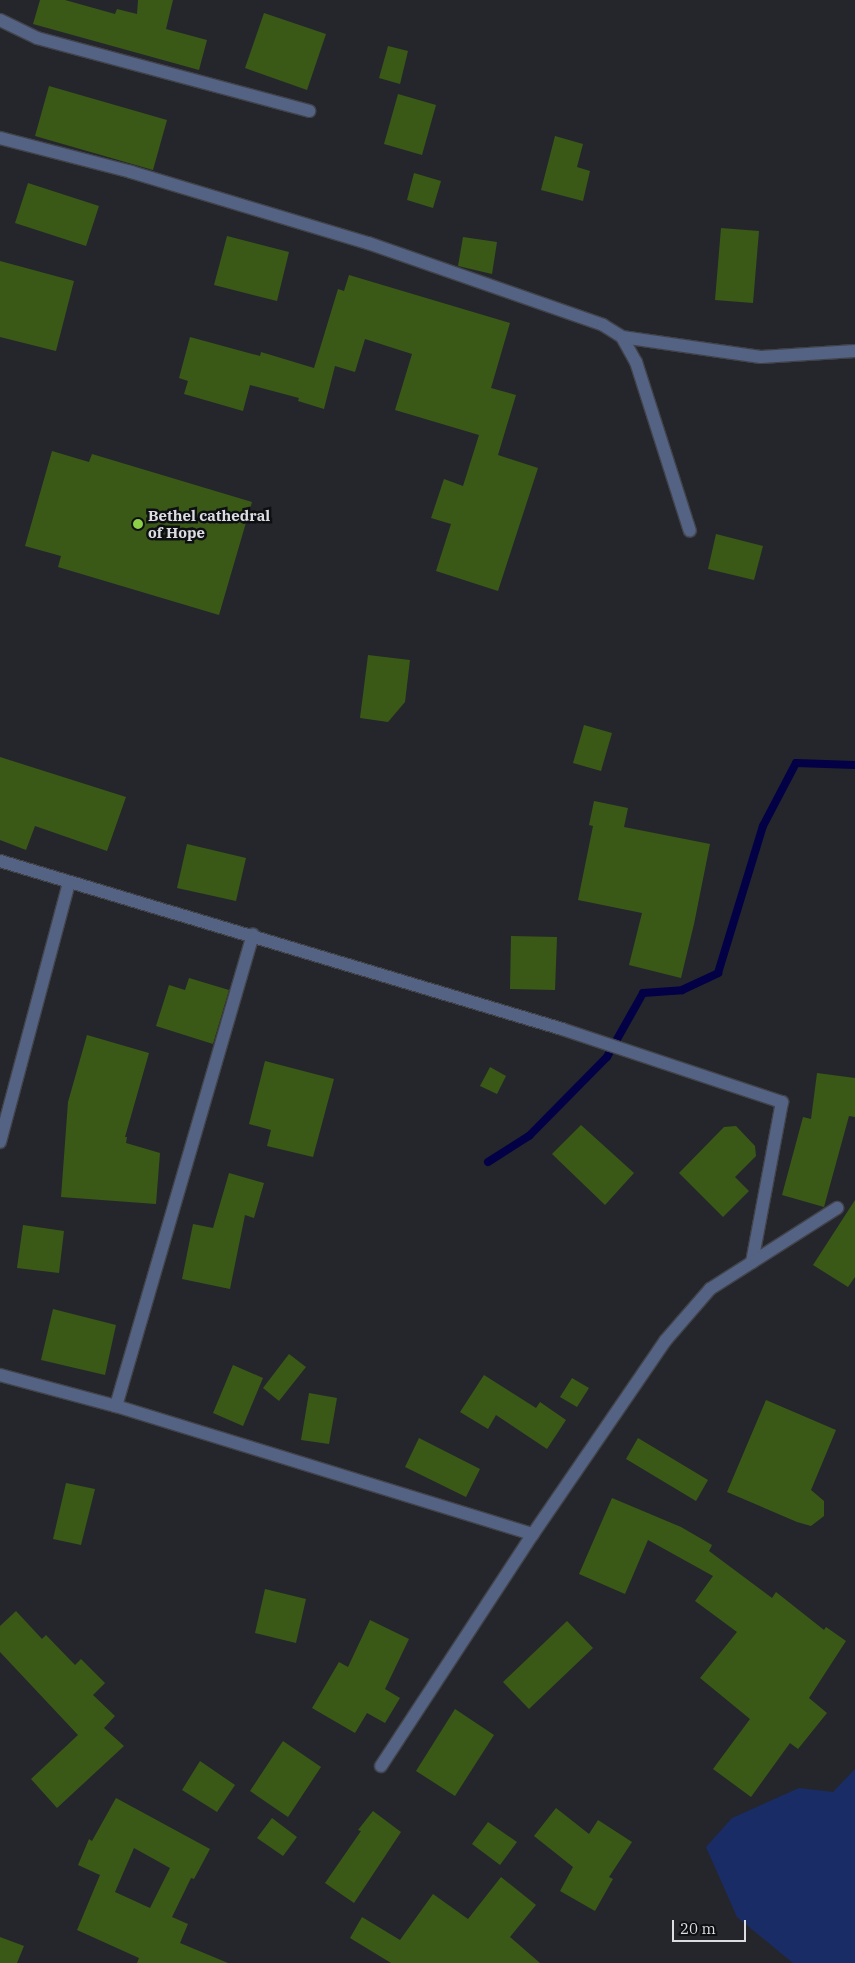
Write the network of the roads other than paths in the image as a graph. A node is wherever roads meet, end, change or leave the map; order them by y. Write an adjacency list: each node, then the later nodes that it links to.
1 (0, 20): 2 (street)
2 (309, 111)
3 (0, 138): 4 (street)
4 (622, 337): 5 (street); 6 (street)
5 (855, 351)
6 (690, 531)
7 (0, 861): 8 (street)
8 (69, 883): 9 (street); 10 (street)
9 (253, 935): 12 (street); 14 (street)
10 (0, 1142)
11 (837, 1208): 12 (street)
12 (752, 1262): 15 (street)
13 (0, 1376): 14 (street)
14 (116, 1406): 15 (street)
15 (533, 1534): 16 (street)
16 (381, 1766)

